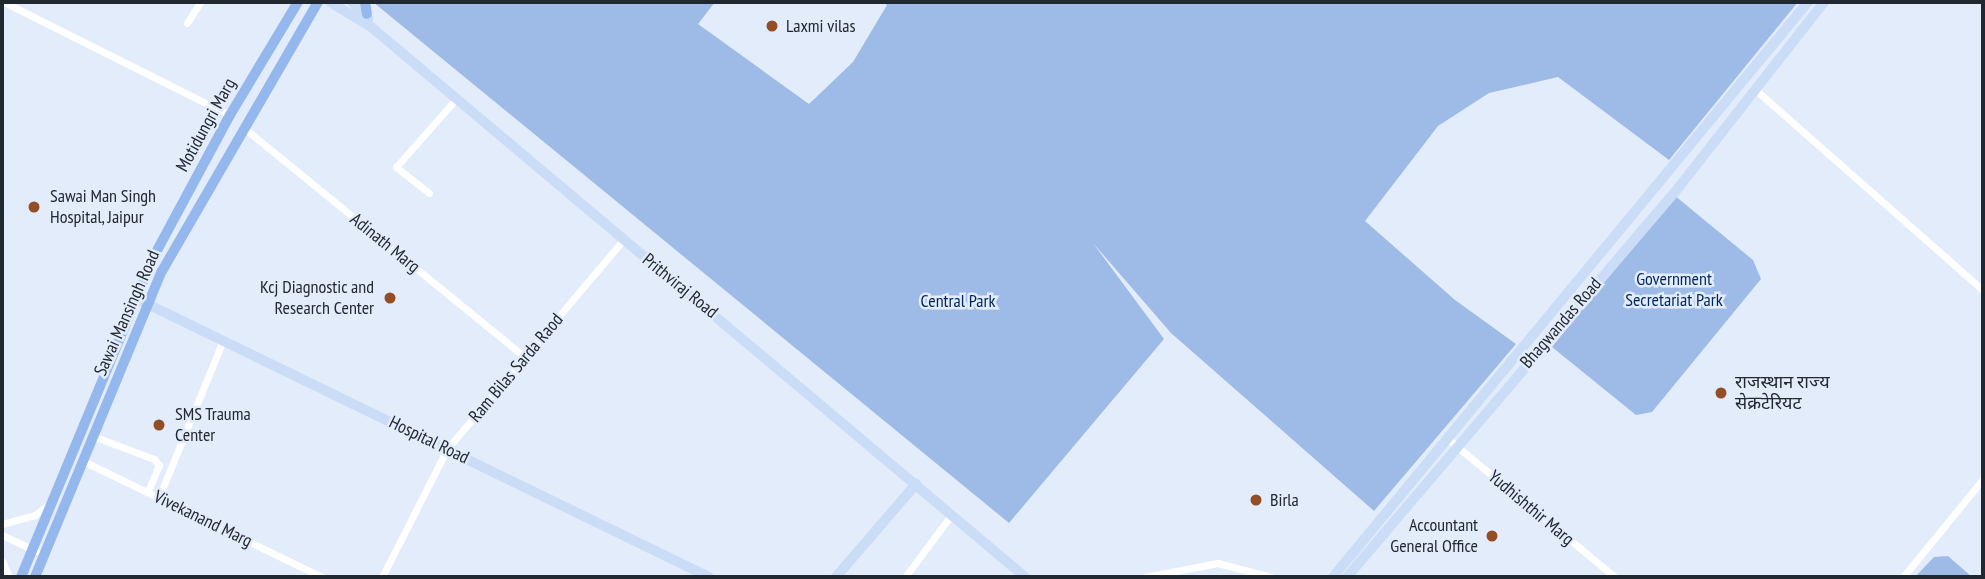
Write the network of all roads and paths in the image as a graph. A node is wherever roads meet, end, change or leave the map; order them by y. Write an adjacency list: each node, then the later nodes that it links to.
1 (4, 2): 11 (street)
2 (26, 2): 11 (street)
3 (200, 2): 13 (street)
4 (298, 2): 16 (main road, Motidungri Marg)
5 (318, 2): 17 (main road, Sawai Mansingh Road)
6 (330, 2): 12 (street, Prithviraj Road)
7 (352, 2): 12 (street)
8 (365, 2): 12 (main road)
9 (1808, 2): 26 (street, Bhagwandas Road)
10 (1824, 2): 14 (street, Bhagwandas Road)
11 (23, 10): 16 (street)
12 (369, 20): 15 (street, Prithviraj Road)
13 (187, 23)
14 (1757, 91): 20 (street); 26 (street, Bhagwandas Road)
15 (456, 99): 18 (street); 19 (street, Prithviraj Road)
16 (230, 115): 21 (main road, Motidungri Marg)
17 (244, 128): 22 (main road, Sawai Mansingh Road); 24 (street, Adinath Marg)
18 (429, 193)
19 (623, 240): 24 (street, Ram Bilas Sarda Raod); 30 (street, Prithviraj Road)
20 (1983, 290)
21 (135, 298): 22 (street, Hospital Road); 33 (main road, Motidungri Marg)
22 (148, 303): 23 (street, Hospital Road); 25 (main road, Sawai Mansingh Road)
23 (223, 340): 27 (street, Hospital Road); 32 (street)
24 (526, 358): 27 (street, Ram Bilas Sarda Raod)
25 (93, 436): 28 (main road, Sawai Mansingh Road); 31 (street)
26 (1452, 442): 51 (street, Bhagwandas Road); 52 (street, Bhagwandas Road); 53 (street, Yudhishthir Marg)
27 (447, 449): 44 (street, Ram Bilas Sarda Raod); 45 (street, Hospital Road)
28 (83, 461): 31 (street, Vivekanand Marg); 38 (main road, Sawai Mansingh Road)
29 (1983, 479): 54 (street)
30 (916, 484): 34 (street, Prithviraj Road); 46 (street)
31 (148, 491): 32 (street, Vivekanand Marg)
32 (159, 497): 43 (street, Vivekanand Marg)
33 (52, 500): 35 (street); 37 (main road, Motidungri Marg)
34 (951, 514): 47 (street); 48 (street, Prithviraj Road)
35 (2, 524)
36 (2, 535): 37 (street)
37 (32, 550): 38 (street); 41 (main road, Motidungri Marg)
38 (44, 555): 42 (main road, Sawai Mansingh Road)
39 (2, 561): 40 (street)
40 (9, 577)
41 (21, 577)
42 (35, 577)
43 (322, 577)
44 (382, 577)
45 (709, 577)
46 (836, 577)
47 (905, 577)
48 (1025, 577)
49 (1144, 577): 50 (street)
50 (1271, 577)
51 (1333, 577)
52 (1348, 577)
53 (1615, 577)
54 (1903, 577)

